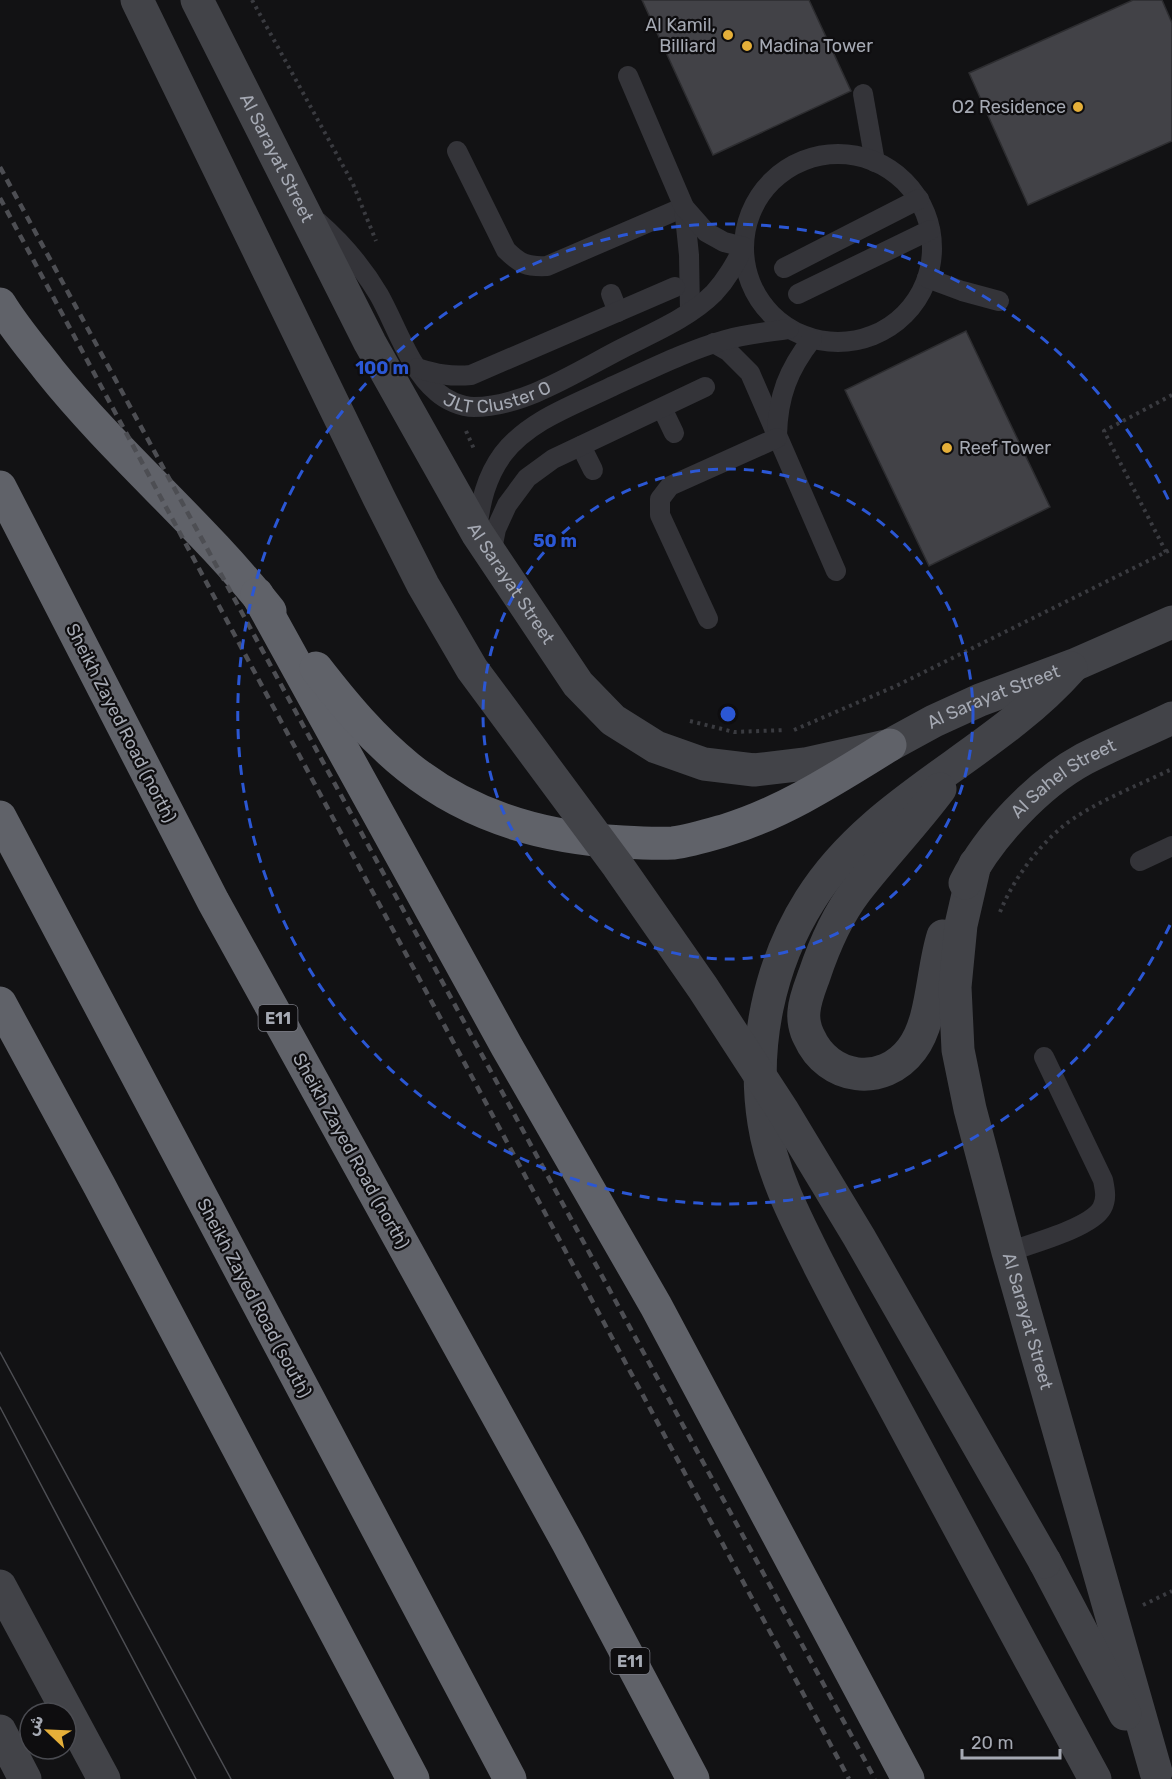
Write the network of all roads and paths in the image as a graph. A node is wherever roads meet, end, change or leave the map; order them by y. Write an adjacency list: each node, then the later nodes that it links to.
1 (137, 0): 58 (main road, Al Sarayat Street, bridge)
2 (252, 0): 12 (path)
3 (203, 6): 9 (main road, Al Sarayat Street)
4 (628, 76): 10 (lane)
5 (863, 94): 7 (lane)
6 (457, 151): 10 (lane)
7 (875, 162): 8 (lane, JLT Cluster O); 13 (lane, JLT Cluster O)
8 (918, 199): 11 (lane, JLT Cluster O); 14 (lane)
9 (301, 206): 24 (lane, JLT Cluster O); 35 (main road, Al Sarayat Street)
10 (684, 207): 13 (lane); 20 (lane)
11 (930, 230): 15 (lane, JLT Cluster O); 17 (lane)
12 (378, 246)
13 (744, 248): 20 (lane, JLT Cluster O); 21 (lane, JLT Cluster O)
14 (784, 268)
15 (927, 278): 18 (lane); 22 (lane, JLT Cluster O)
16 (675, 287): 24 (lane)
17 (798, 294)
18 (999, 300)
19 (0, 304): 39 (highway)
20 (690, 311): 27 (lane, JLT Cluster O)
21 (789, 329): 22 (lane, JLT Cluster O); 23 (lane, JLT Cluster O)
22 (812, 339): 30 (lane)
23 (714, 344): 30 (lane); 33 (lane, JLT Cluster O)
24 (417, 368): 27 (lane, JLT Cluster O)
25 (705, 387): 28 (lane)
26 (1172, 395): 37 (path)
27 (453, 402): 33 (path)
28 (662, 408): 29 (lane); 31 (lane)
29 (674, 433)
30 (777, 438): 38 (lane); 40 (lane)
31 (580, 446): 32 (lane); 35 (lane)
32 (593, 470)
33 (488, 479): 35 (lane, JLT Cluster O)
34 (0, 487): 63 (highway, Sheikh Zayed Road (north) / E11)
35 (484, 544): 45 (main road, Al Sarayat Street)
36 (1172, 549): 37 (path)
37 (1166, 552): 43 (path)
38 (836, 571)
39 (257, 594): 45 (highway); 64 (highway)
40 (708, 619)
41 (1172, 622): 42 (main road, Al Sarayat Street)
42 (1074, 665): 45 (main road, Al Sarayat Street); 46 (main road, Al Sarayat Street)
43 (689, 721)
44 (1165, 724): 50 (main road, Al Sahel Street)
45 (890, 745)
46 (963, 759): 50 (main road); 65 (main road, Al Sarayat Street)
47 (0, 817): 62 (highway, Sheikh Zayed Road (south))
48 (1172, 846): 49 (lane)
49 (1140, 861)
50 (975, 864): 53 (main road, Al Sarayat Street)
51 (0, 1003): 61 (highway)
52 (1044, 1056): 53 (lane)
53 (1008, 1252): 58 (main road, Al Sarayat Street)
54 (0, 1586): 60 (main road)
55 (1172, 1591): 56 (path)
56 (1138, 1607)
57 (0, 1731): 59 (main road)
58 (1158, 1776)
59 (25, 1779)
60 (104, 1779)
61 (413, 1779)
62 (510, 1779)
63 (693, 1779)
64 (908, 1779)
65 (1095, 1779)

